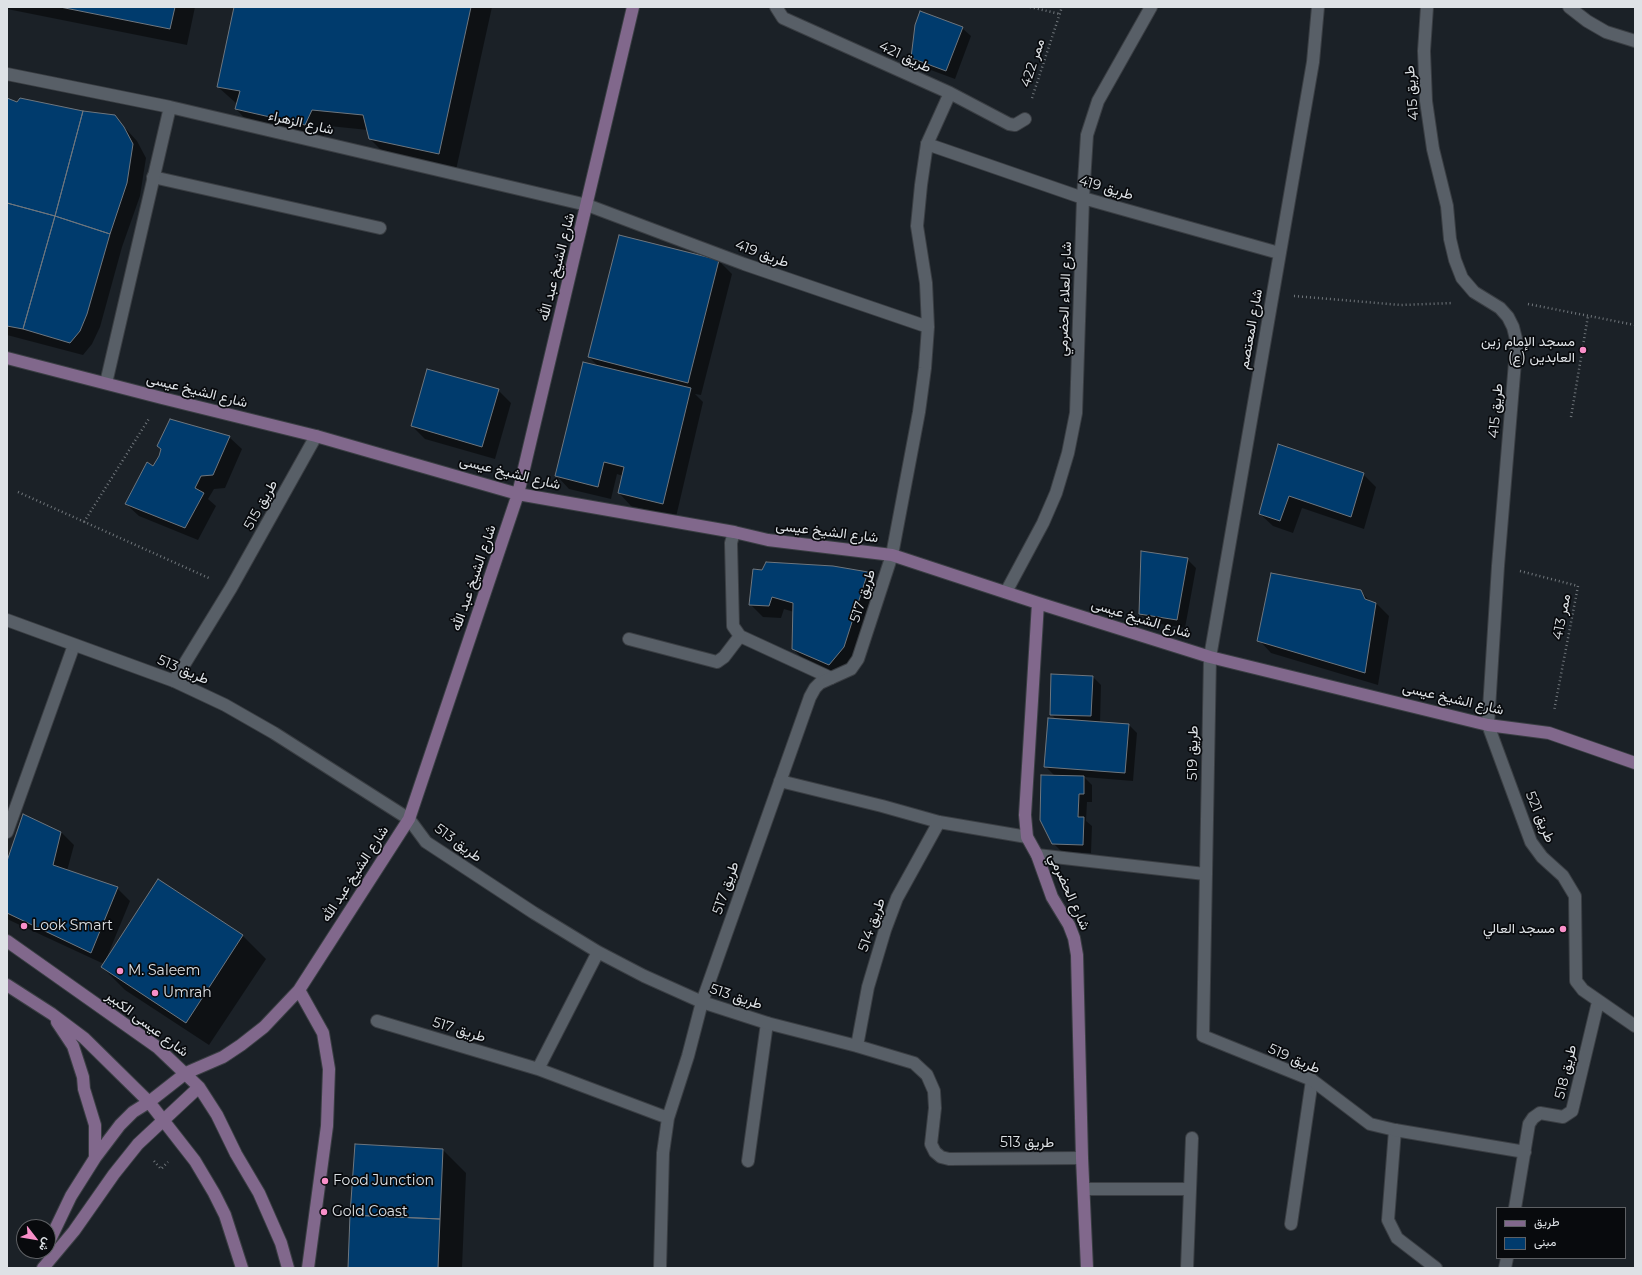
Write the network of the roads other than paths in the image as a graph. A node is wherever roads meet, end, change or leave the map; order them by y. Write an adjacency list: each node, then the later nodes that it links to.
1 (633, 7): 15 (street, شارع الشيخ عبد الله)
2 (776, 7): 9 (street, طريق 421)
3 (1151, 7): 14 (street, شارع العلاء الحضرمي)
4 (1318, 7): 17 (street, شارع المعتصم)
5 (1427, 7): 34 (street, طريق 415)
6 (1569, 7): 7 (street)
7 (1635, 41)
8 (7, 74): 10 (street, شارع الزهراء)
9 (950, 94): 11 (street, طريق 421); 12 (street)
10 (170, 108): 13 (street); 15 (street, شارع الزهراء)
11 (1025, 118)
12 (927, 144): 14 (street, طريق 419); 18 (street)
13 (154, 177): 16 (street); 20 (street)
14 (1083, 198): 17 (street, طريق 419); 25 (street, شارع العلاء الحضرمي)
15 (588, 205): 18 (street, طريق 419); 22 (street, شارع الشيخ عبد الله)
16 (380, 228)
17 (1279, 253): 31 (street, شارع المعتصم)
18 (928, 327): 24 (street)
19 (7, 358): 20 (street, شارع الشيخ عيسى)
20 (106, 383): 21 (street, شارع الشيخ عيسى)
21 (316, 436): 22 (street, شارع الشيخ عيسى); 33 (street, طريق 515)
22 (518, 494): 23 (street, شارع الشيخ عيسى); 37 (street, شارع الشيخ عبد الله)
23 (734, 532): 24 (street, شارع الشيخ عيسى); 28 (street)
24 (892, 555): 25 (street, شارع الشيخ عيسى); 32 (street, طريق 517)
25 (1006, 592): 26 (street, شارع الشيخ عيسى)
26 (1038, 603): 31 (street, شارع الشيخ عيسى); 40 (street, شارع الحضرمي)
27 (7, 620): 30 (street, طريق 513)
28 (740, 636): 29 (street); 32 (street)
29 (629, 639)
30 (74, 645): 33 (street, طريق 513); 39 (street)
31 (1210, 657): 34 (street, شارع الشيخ عيسى); 42 (street, طريق 519)
32 (831, 678): 36 (street, طريق 517)
33 (174, 681): 37 (street, طريق 513)
34 (1488, 725): 35 (street, شارع الشيخ عيسى); 48 (street, طريق 521)
35 (1635, 763)
36 (780, 781): 38 (street); 47 (street, طريق 517)
37 (409, 819): 44 (street, طريق 513); 46 (street, شارع الشيخ عبد الله)
38 (939, 822): 40 (street); 53 (street, طريق 514)
39 (7, 832)
40 (1027, 837): 41 (street, شارع الحضرمي)
41 (1036, 855): 42 (street); 65 (street, شارع الحضرمي)
42 (1205, 874): 56 (street, طريق 519)
43 (7, 941): 55 (street, شارع عيسى الكبير)
44 (598, 952): 47 (street, طريق 513); 54 (street)
45 (7, 984): 49 (street)
46 (299, 990): 55 (street, شارع الشيخ عبد الله); 75 (street)
47 (702, 1002): 51 (street, طريق 513); 59 (street, طريق 517)
48 (1598, 1002): 52 (street, طريق 521); 63 (street, طريق 518)
49 (52, 1014): 58 (street); 64 (street)
50 (376, 1021): 54 (street, طريق 517)
51 (767, 1023): 53 (street, طريق 513); 66 (street, طريق 513)
52 (1635, 1026)
53 (857, 1046): 65 (street, طريق 513)
54 (538, 1069): 59 (street, طريق 517)
55 (186, 1073): 57 (street, شارع عيسى الكبير); 58 (street, شارع الشيخ عبد الله)
56 (1312, 1080): 61 (street, طريق 519); 70 (street)
57 (198, 1086): 60 (street); 74 (street, شارع عيسى الكبير)
58 (149, 1102): 60 (street); 64 (street, شارع الشيخ عبد الله)
59 (668, 1118): 76 (street, طريق 517)
60 (163, 1120): 72 (street); 73 (street)
61 (1395, 1130): 63 (street, طريق 519); 79 (street)
62 (1192, 1138): 68 (street)
63 (1525, 1152): 69 (street, طريق 518)
64 (95, 1158): 71 (street, شارع الشيخ عبد الله)
65 (1082, 1158): 67 (street, شارع الحضرمي)
66 (748, 1161)
67 (1084, 1189): 68 (street); 77 (street, شارع الحضرمي)
68 (1189, 1189): 78 (street)
69 (1515, 1207)
70 (1291, 1224)
71 (56, 1227)
72 (42, 1268)
73 (242, 1268)
74 (288, 1268)
75 (308, 1268)
76 (660, 1268)
77 (1088, 1268)
78 (1187, 1268)
79 (1436, 1268)

